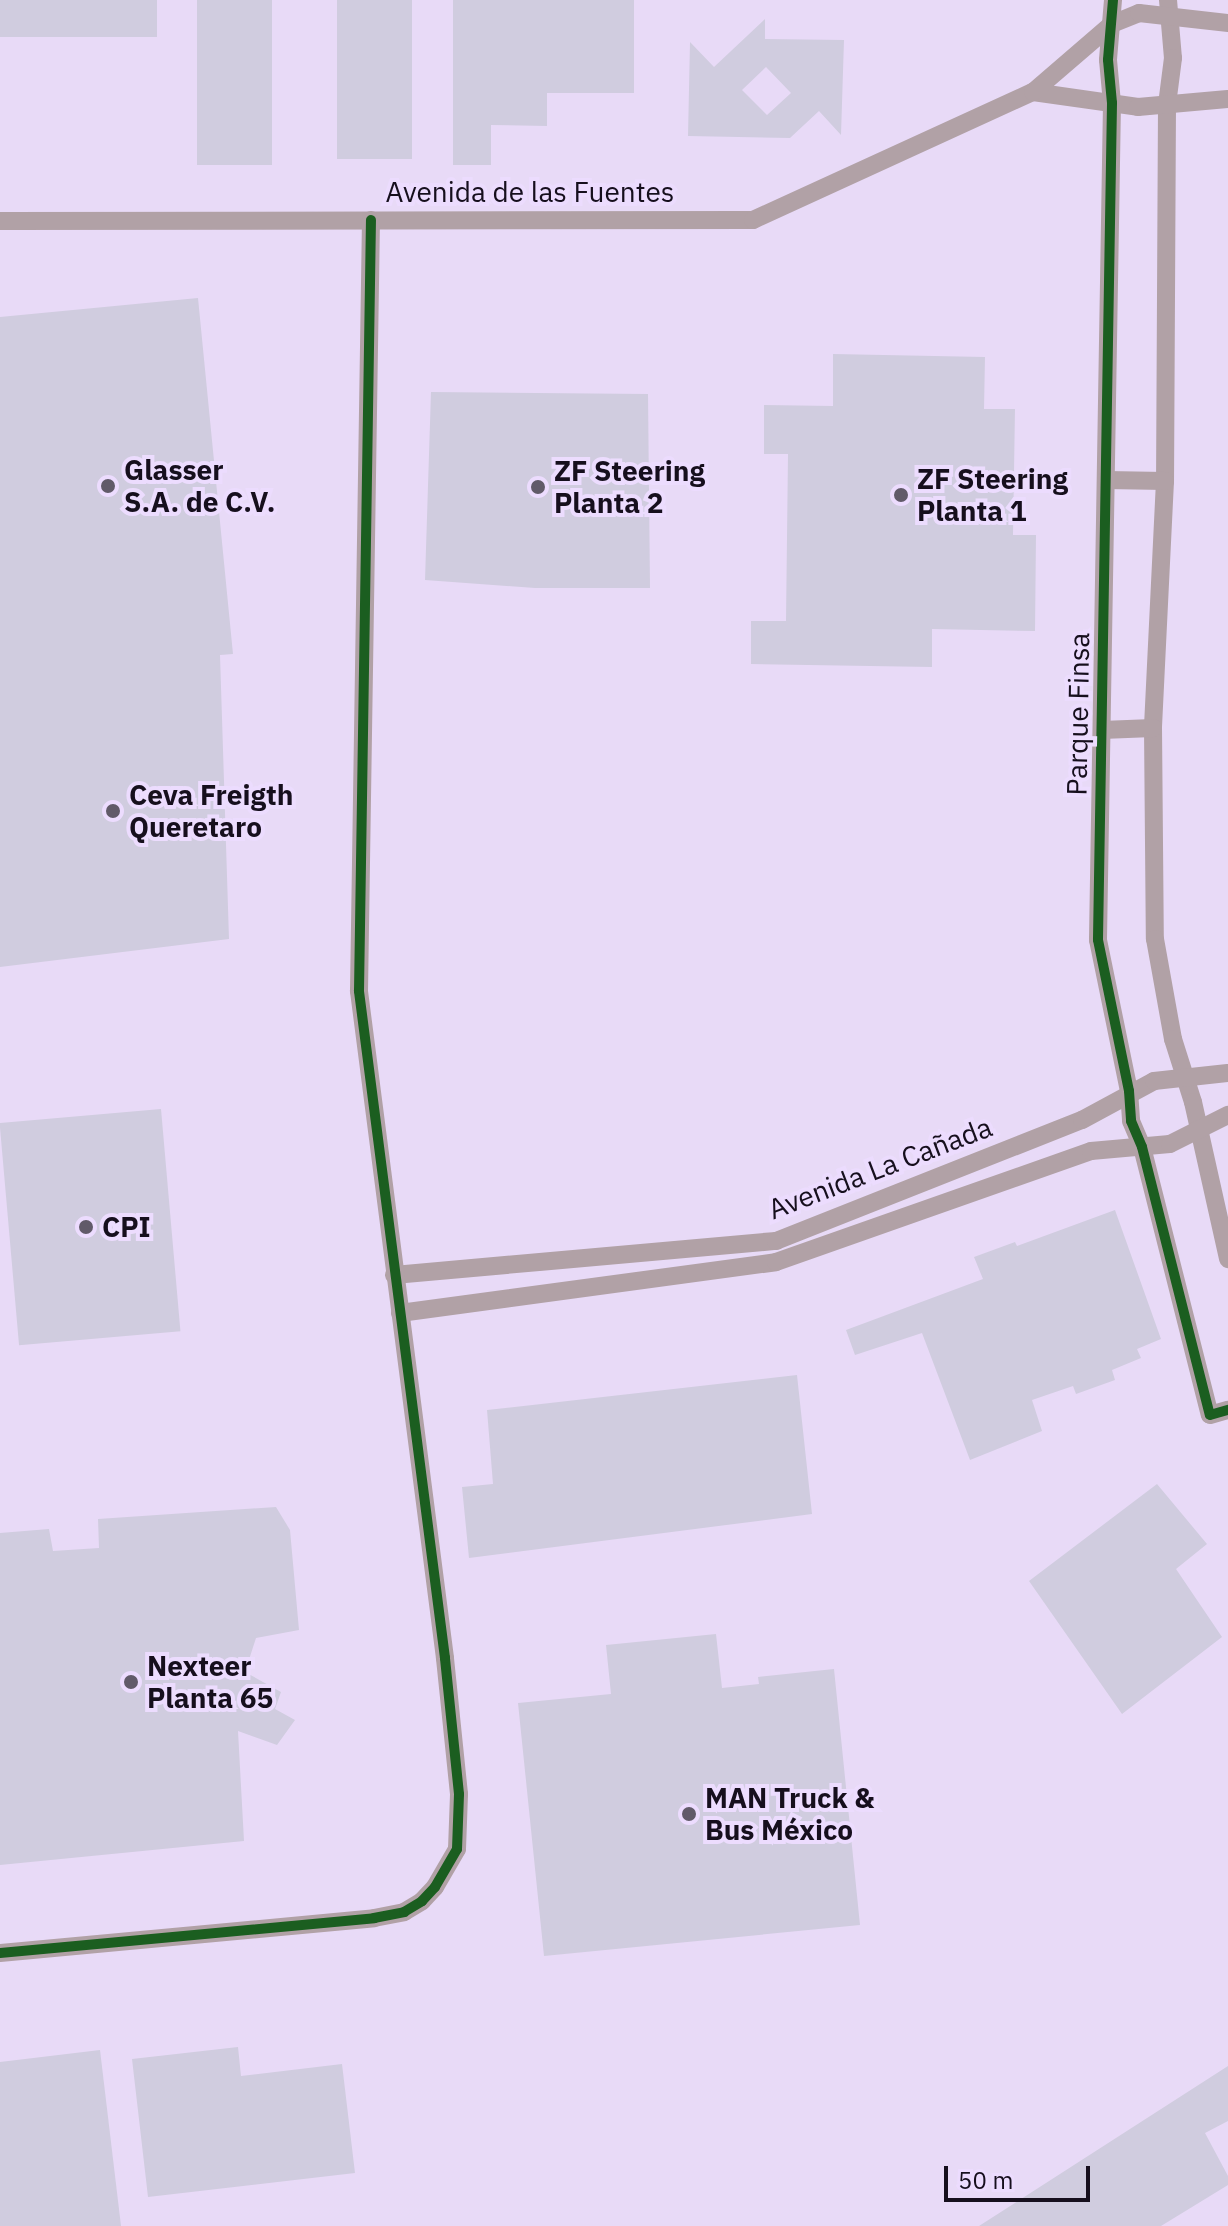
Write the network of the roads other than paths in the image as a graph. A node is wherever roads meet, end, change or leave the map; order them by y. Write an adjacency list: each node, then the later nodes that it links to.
1 (1113, 0): 4 (street, Parque Finsa)
2 (1168, 7): 3 (street, Avenida de las Fuentes); 4 (street, Avenida de las Fuentes); 8 (street)
3 (1228, 23)
4 (1112, 24): 5 (street, Avenida de las Fuentes); 7 (street, Parque Finsa)
5 (1033, 92): 7 (street); 9 (street, Avenida de las Fuentes)
6 (1228, 99): 8 (street)
7 (1112, 103): 8 (street); 11 (street, Parque Finsa)
8 (1167, 105): 12 (street)
9 (371, 220): 10 (street, Avenida de las Fuentes); 22 (street)
10 (0, 221)
11 (1106, 480): 12 (street); 14 (street, Parque Finsa)
12 (1165, 481): 13 (street)
13 (1153, 728): 14 (street); 16 (street)
14 (1102, 730): 17 (street, Parque Finsa)
15 (1228, 1073): 16 (street, Avenida La Cañada)
16 (1184, 1076): 17 (street, Avenida La Cañada); 19 (street)
17 (1129, 1091): 20 (street, Parque Finsa); 22 (street, Avenida La Cañada)
18 (1228, 1115): 19 (street)
19 (1198, 1131): 20 (street); 21 (street)
20 (1142, 1147): 23 (street); 24 (street, Parque Finsa)
21 (1228, 1259)
22 (394, 1275): 23 (street)
23 (400, 1313): 25 (street)
24 (1219, 1412)
25 (0, 1953)

